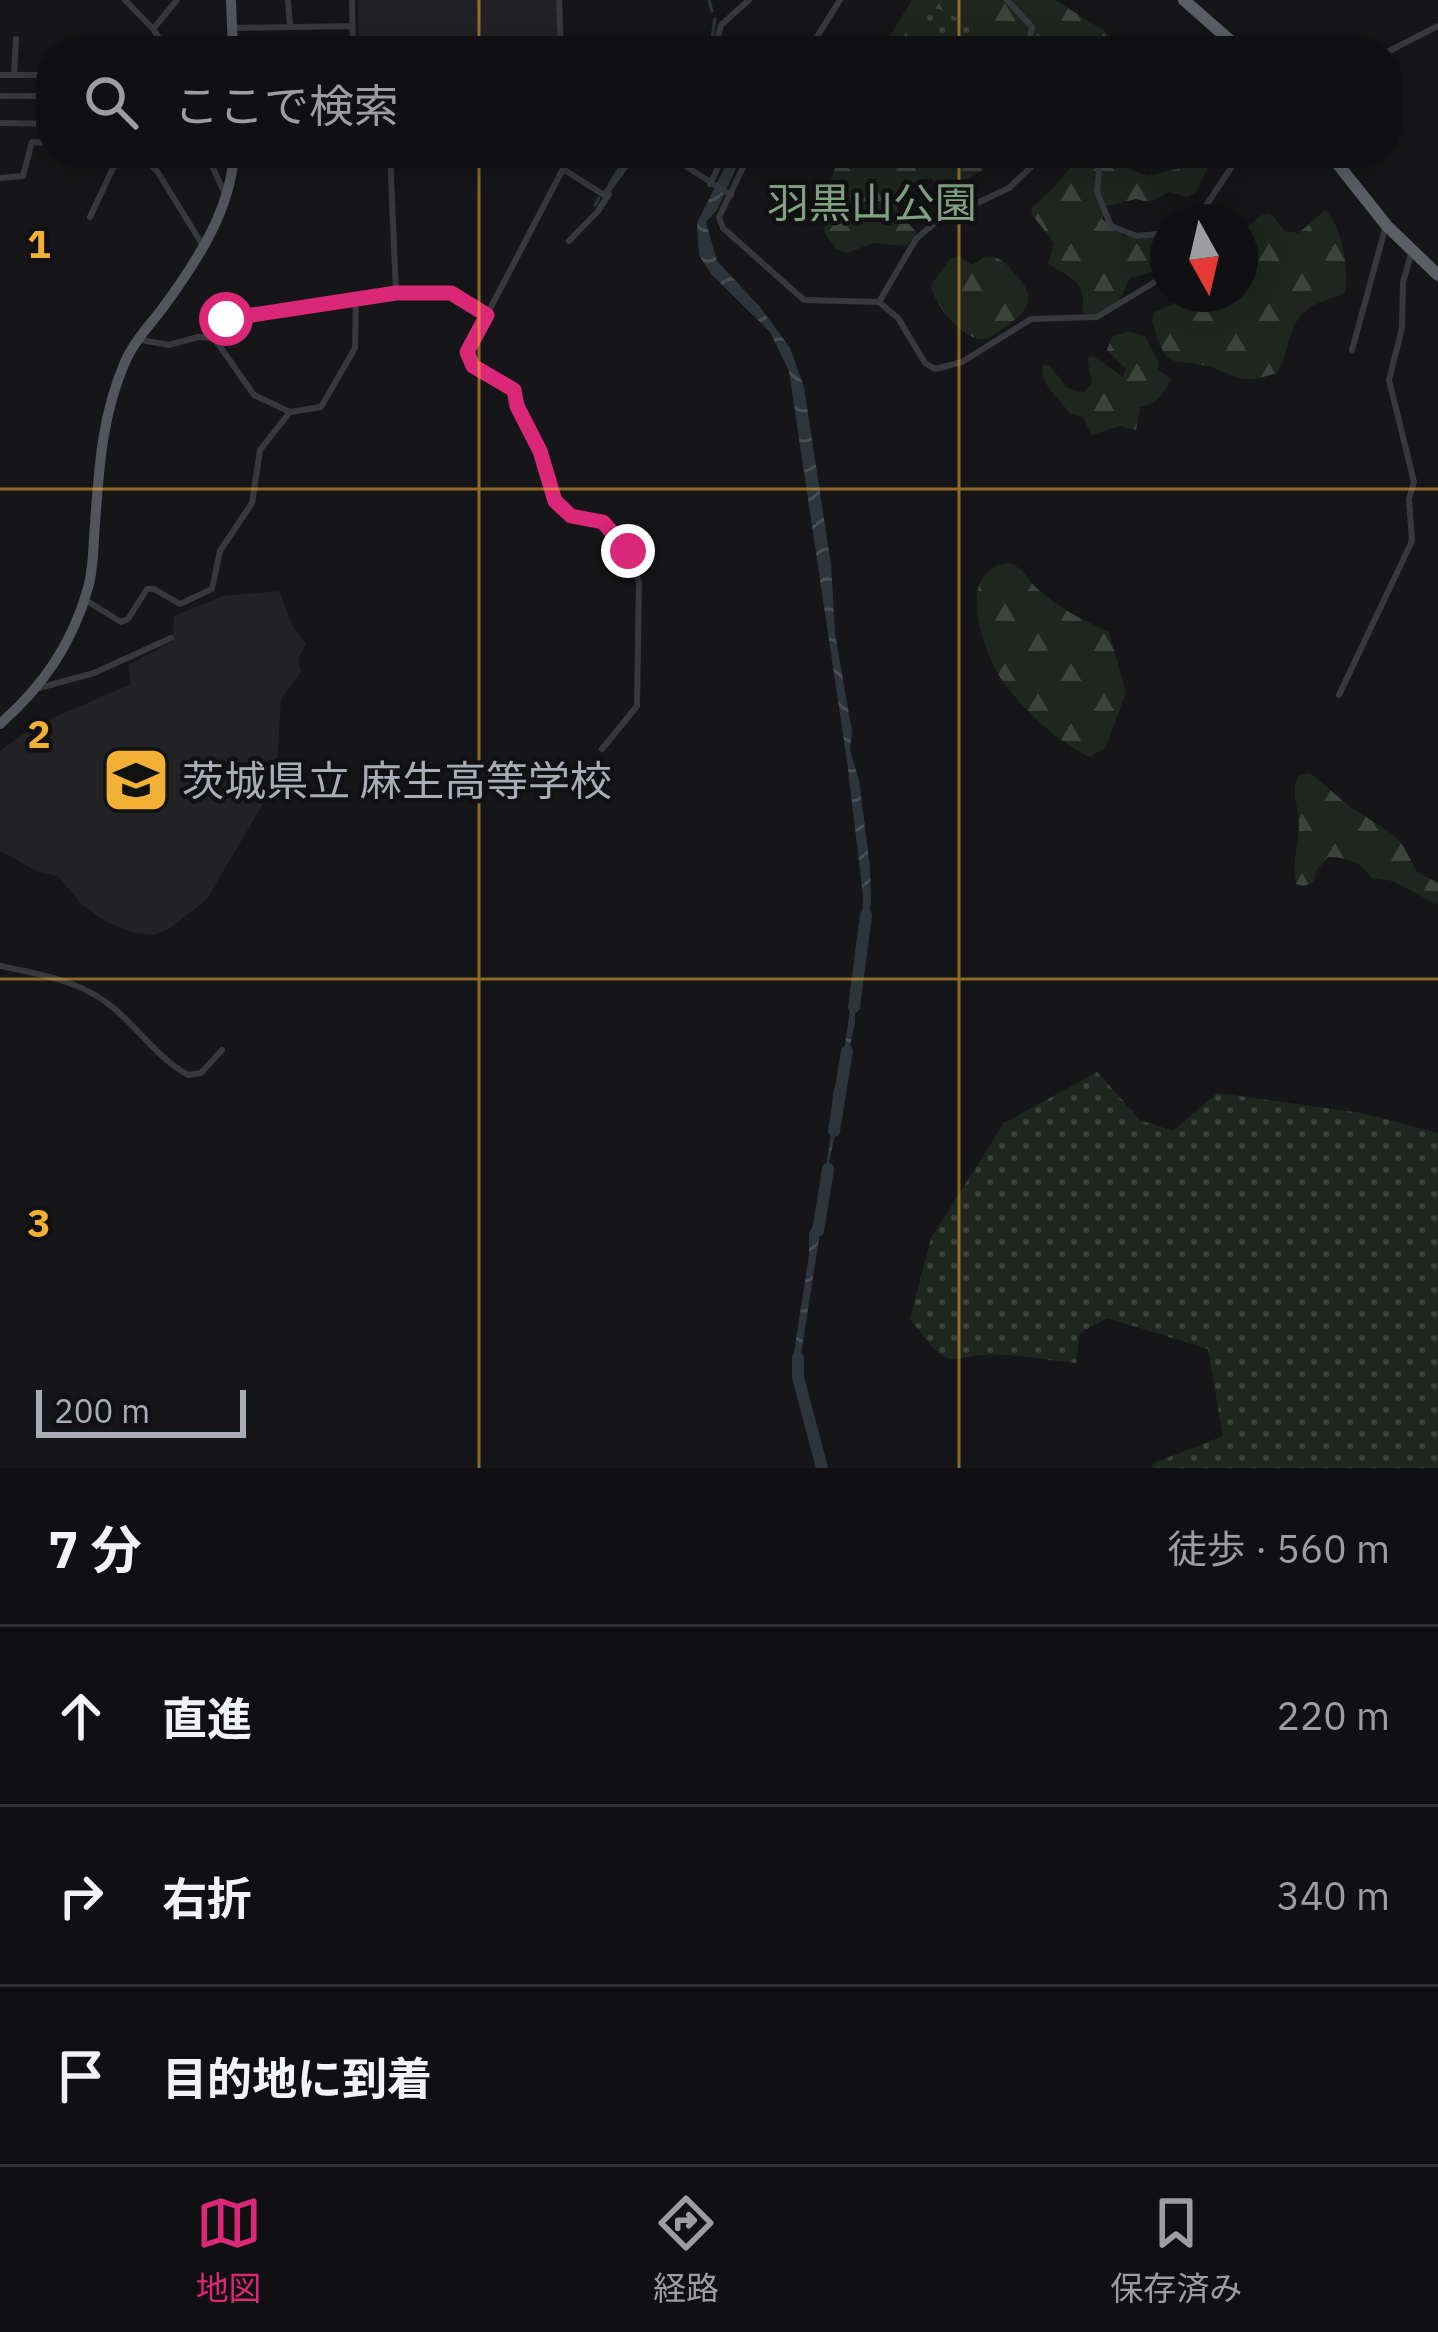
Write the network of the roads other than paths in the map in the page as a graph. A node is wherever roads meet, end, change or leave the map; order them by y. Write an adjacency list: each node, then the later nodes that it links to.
1 (125, 0): 14 (street)
2 (177, 0): 14 (street)
3 (231, 0): 15 (main road)
4 (288, 0): 13 (street)
5 (352, 0): 11 (street)
6 (559, 0): 19 (street)
7 (749, 0): 20 (street)
8 (840, 0): 21 (street)
9 (1007, 0): 22 (street)
10 (1184, 0): 23 (highway)
11 (352, 26): 13 (street); 18 (street)
12 (1438, 26): 25 (street)
13 (290, 27): 15 (street)
14 (153, 28): 16 (street)
15 (232, 28): 17 (main road)
16 (158, 36)
17 (232, 36)
18 (352, 36)
19 (560, 36)
20 (718, 36)
21 (817, 36)
22 (1030, 36)
23 (1225, 36)
24 (16, 39): 27 (street)
25 (1402, 44)
26 (0, 75): 27 (street)
27 (14, 75): 28 (street)
28 (36, 76)
29 (0, 96): 30 (street)
30 (36, 96)
31 (0, 123): 32 (street)
32 (36, 124)
33 (36, 142): 47 (street)
34 (113, 168): 53 (street)
35 (154, 168): 57 (street)
36 (213, 168): 51 (street)
37 (231, 168): 51 (main road)
38 (391, 168): 61 (street)
39 (626, 168): 49 (street)
40 (687, 168): 48 (street)
41 (718, 168): 48 (street)
42 (743, 168): 50 (street)
43 (1030, 168): 63 (street)
44 (1099, 168): 55 (street)
45 (1231, 168): 52 (street)
46 (1341, 168): 54 (highway)
47 (0, 178)
48 (711, 184): 50 (street)
49 (609, 194): 56 (street); 64 (street)
50 (730, 194): 63 (street)
51 (226, 197): 57 (main road)
52 (1208, 204)
53 (89, 217)
54 (1387, 226): 58 (highway); 67 (street)
55 (1150, 235)
56 (569, 242)
57 (204, 246): 66 (main road)
58 (1412, 251): 59 (highway); 72 (street)
59 (1438, 275)
60 (1150, 285): 63 (street)
61 (396, 293): 62 (street); 64 (street)
62 (356, 297): 65 (street); 68 (street)
63 (879, 302)
64 (487, 315): 74 (street)
65 (214, 338): 66 (street); 68 (street)
66 (139, 339): 69 (main road)
67 (1352, 350)
68 (290, 412): 69 (street)
69 (83, 600): 71 (main road)
70 (172, 638): 71 (street)
71 (39, 688): 73 (main road)
72 (1339, 694)
73 (0, 724)
74 (602, 749)
75 (0, 966): 76 (street)
76 (221, 1050)

